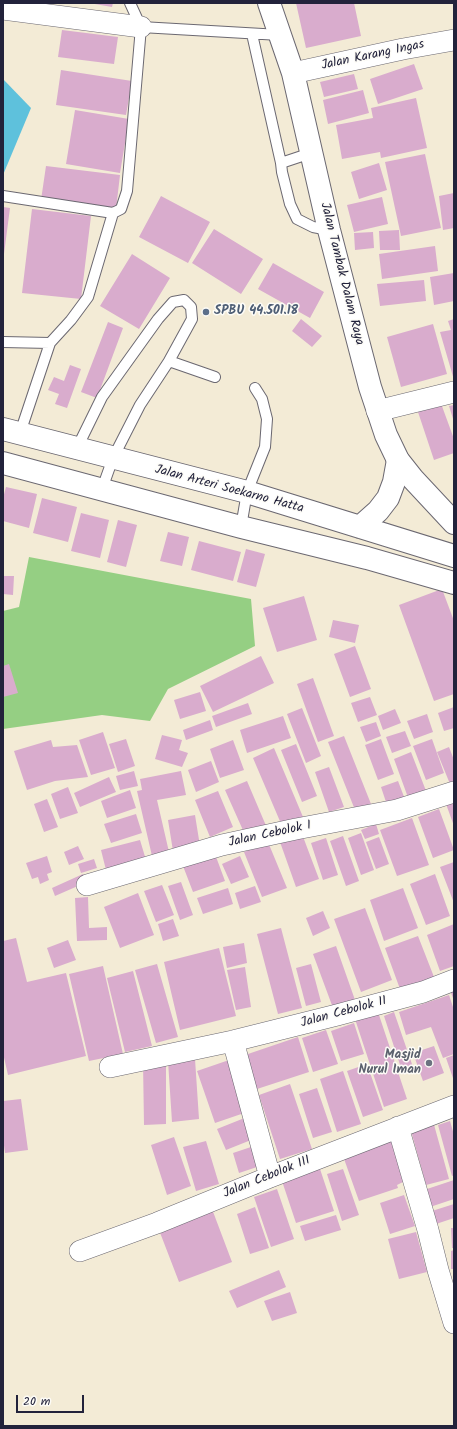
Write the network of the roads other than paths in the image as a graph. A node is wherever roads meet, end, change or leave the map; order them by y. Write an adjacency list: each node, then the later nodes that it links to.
1 (130, 3): 4 (lane)
2 (269, 3): 6 (main road, Jalan Tambak Dalam Raya)
3 (3, 9): 4 (street)
4 (141, 27): 5 (lane); 12 (lane)
5 (252, 34): 6 (lane); 10 (lane)
6 (280, 35): 8 (main road, Jalan Tambak Dalam Raya)
7 (454, 40): 8 (street, Jalan Karang Ingas)
8 (293, 73): 9 (main road, Jalan Tambak Dalam Raya)
9 (311, 153): 10 (lane); 13 (main road, Jalan Tambak Dalam Raya)
10 (281, 163): 13 (lane)
11 (3, 196): 12 (lane)
12 (113, 213): 15 (lane)
13 (329, 230): 20 (main road, Jalan Tambak Dalam Raya)
14 (3, 342): 15 (lane)
15 (50, 343): 21 (lane)
16 (169, 361): 17 (lane); 22 (lane); 23 (lane)
17 (215, 377)
18 (255, 388): 27 (lane)
19 (454, 392): 20 (street)
20 (377, 411): 24 (main road, Jalan Tambak Dalam Raya)
21 (12, 431): 22 (main road, Jalan Arteri Soekarno Hatta)
22 (77, 448): 23 (main road, Jalan Arteri Soekarno Hatta)
23 (113, 458): 26 (lane); 27 (main road, Jalan Arteri Soekarno Hatta)
24 (398, 460): 28 (main road, Jalan Tambak Dalam Raya); 30 (main road)
25 (3, 463): 26 (main road)
26 (102, 489): 29 (main road)
27 (247, 492): 29 (lane); 30 (main road, Jalan Arteri Soekarno Hatta)
28 (454, 524)
29 (242, 527): 32 (main road)
30 (360, 528): 31 (main road, Jalan Arteri Soekarno Hatta)
31 (454, 556)
32 (454, 583)
33 (454, 792): 34 (street, Jalan Cebolok I)
34 (87, 885)
35 (454, 980): 36 (street, Jalan Cebolok II)
36 (233, 1041): 37 (street, Jalan Cebolok II); 40 (street)
37 (110, 1066)
38 (454, 1106): 39 (street, Jalan Cebolok III)
39 (398, 1127): 40 (street, Jalan Cebolok III); 42 (street)
40 (270, 1177): 41 (street, Jalan Cebolok III)
41 (80, 1251)
42 (454, 1322)

